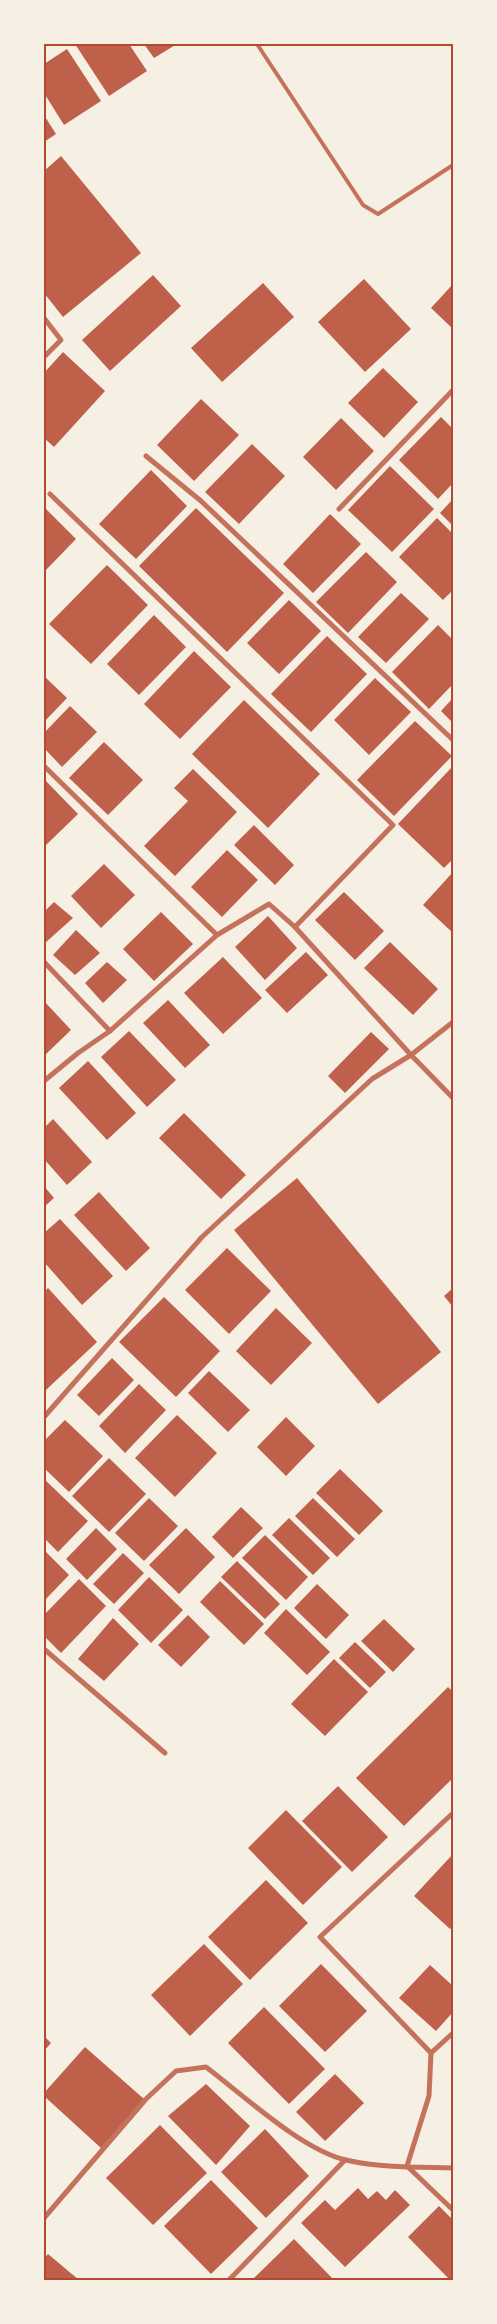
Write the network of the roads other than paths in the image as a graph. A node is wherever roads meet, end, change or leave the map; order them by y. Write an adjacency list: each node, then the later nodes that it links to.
1 (257, 44): 2 (lane)
2 (453, 165)
3 (44, 318): 4 (street)
4 (44, 357)
5 (453, 390): 8 (street)
6 (146, 456): 9 (street)
7 (50, 494): 11 (street)
8 (339, 509)
9 (453, 740)
10 (44, 766): 12 (street)
11 (295, 927): 12 (street); 16 (street)
12 (217, 935): 15 (street)
13 (44, 962): 15 (street)
14 (453, 1022): 16 (street)
15 (110, 1031): 17 (street)
16 (410, 1055): 18 (street); 19 (street)
17 (44, 1081)
18 (453, 1098)
19 (44, 1417)
20 (44, 1649): 21 (street)
21 (165, 1753)
22 (453, 1813): 24 (street)
23 (453, 2033): 24 (street)
24 (430, 2053): 26 (street)
25 (345, 2160): 26 (street); 29 (street); 30 (street)
26 (407, 2166): 27 (street); 28 (street)
27 (453, 2168)
28 (453, 2210)
29 (44, 2218)
30 (229, 2280)

